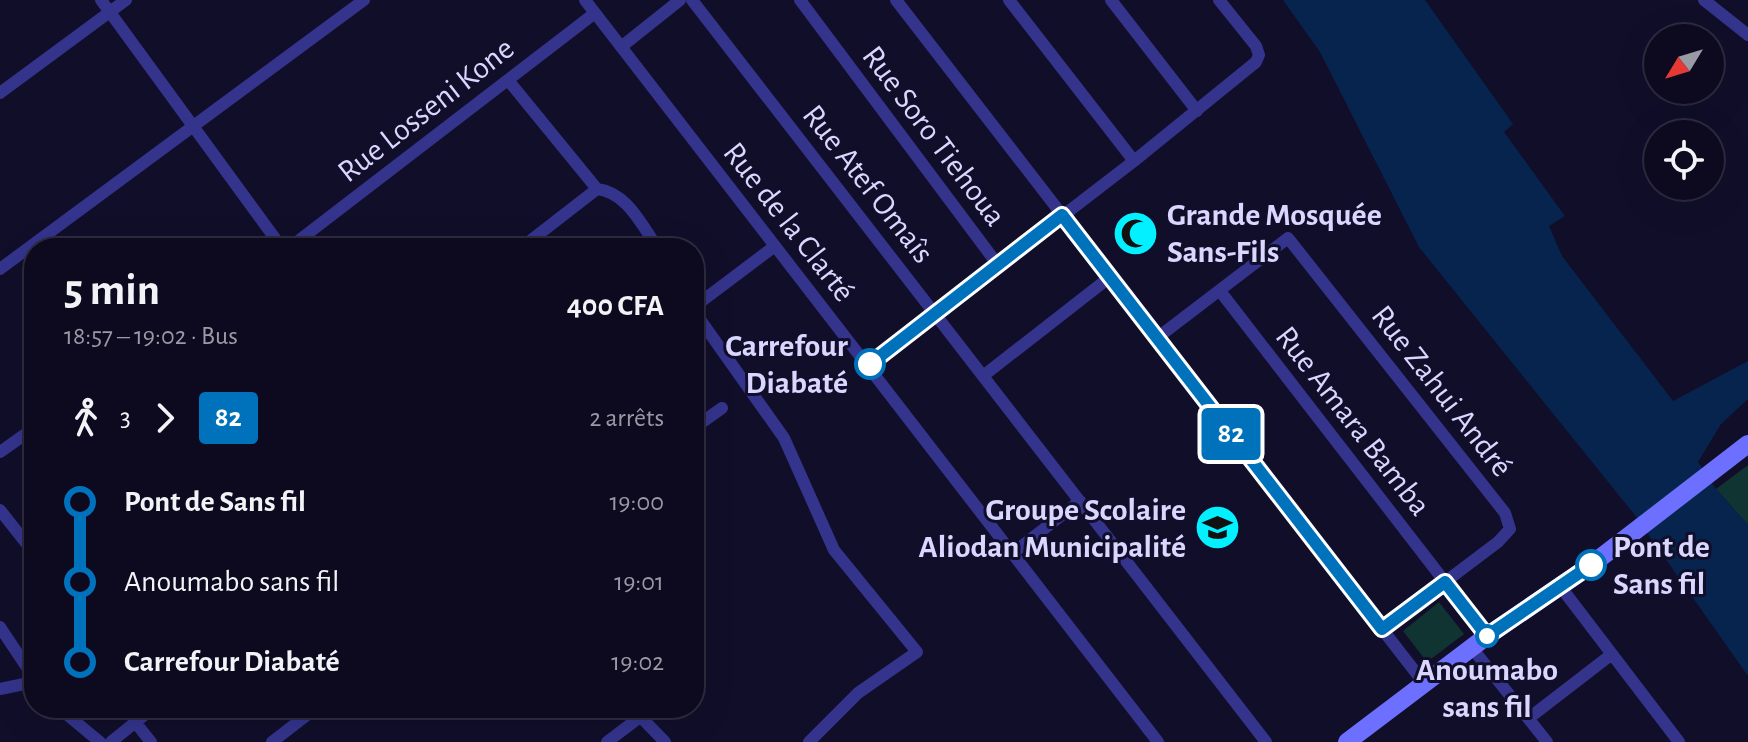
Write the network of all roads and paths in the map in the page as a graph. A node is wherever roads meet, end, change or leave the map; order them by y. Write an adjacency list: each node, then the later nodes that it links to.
1 (101, 0): 13 (street)
2 (126, 0): 13 (street)
3 (364, 0): 20 (street)
4 (585, 0): 14 (street, Rue de la Clarté)
5 (680, 0): 16 (street)
6 (692, 0): 36 (street, Rue Atef Omaîs)
7 (800, 0): 31 (street, Rue Soro Tiehoua)
8 (896, 0): 23 (street)
9 (1009, 0): 21 (street)
10 (1111, 0): 19 (street)
11 (1219, 0): 19 (street)
12 (1706, 1): 15 (street)
13 (109, 12): 18 (street); 20 (street)
14 (595, 13): 16 (street, Rue de la Clarté); 17 (street, Rue Losseni Kone)
15 (1748, 35)
16 (621, 47): 29 (street, Rue de la Clarté)
17 (508, 80): 22 (street); 26 (street, Rue Losseni Kone)
18 (0, 93)
19 (1197, 111): 21 (street)
20 (194, 126): 24 (street); 25 (street)
21 (1134, 161): 23 (street)
22 (597, 189): 27 (street); 28 (street)
23 (1062, 215): 31 (street); 33 (street)
24 (42, 238)
25 (275, 238)
26 (302, 238)
27 (534, 238)
28 (651, 238)
29 (775, 246): 35 (street); 39 (street, Rue de la Clarté)
30 (24, 251): 32 (street)
31 (998, 265): 36 (street)
32 (0, 269)
33 (1110, 277): 38 (street); 40 (street)
34 (1220, 291): 38 (street, Rue Zahui André); 50 (street, Rue Amara Bamba); 50 (street, Rue Zahui André)
35 (704, 298)
36 (935, 313): 39 (street); 40 (street, Rue Atef Omaîs)
37 (704, 318): 73 (street)
38 (1157, 338): 53 (street)
39 (868, 366): 49 (street, Rue de la Clarté)
40 (983, 376): 46 (street, Rue Atef Omaîs)
41 (722, 408): 42 (street)
42 (704, 421)
43 (24, 435): 45 (street)
44 (1748, 444): 51 (street)
45 (0, 452)
46 (1080, 501): 49 (street); 75 (street, Rue Atef Omaîs)
47 (0, 510): 48 (street)
48 (24, 540)
49 (1013, 553): 74 (street, Rue de la Clarté)
50 (1445, 582): 53 (street); 54 (street, Rue Amara Bamba)
51 (1560, 586): 54 (street); 55 (street)
52 (0, 627): 56 (street)
53 (1382, 629): 58 (street)
54 (1479, 642): 58 (street); 65 (street, Rue Amara Bamba)
55 (1612, 654): 65 (street); 78 (street)
56 (24, 664)
57 (24, 683): 59 (street)
58 (1424, 683): 76 (street)
59 (0, 689)
60 (71, 718): 67 (street)
61 (140, 718): 66 (street)
62 (303, 718): 70 (street)
63 (630, 718): 71 (street)
64 (642, 718): 72 (street)
65 (1529, 718): 77 (street, Rue Amara Bamba)
66 (135, 722): 68 (street); 69 (street)
67 (100, 742)
68 (111, 742)
69 (151, 742)
70 (272, 742)
71 (607, 742)
72 (665, 742)
73 (809, 742)
74 (1158, 742)
75 (1266, 742)
76 (1347, 742)
77 (1547, 742)
78 (1679, 742)

